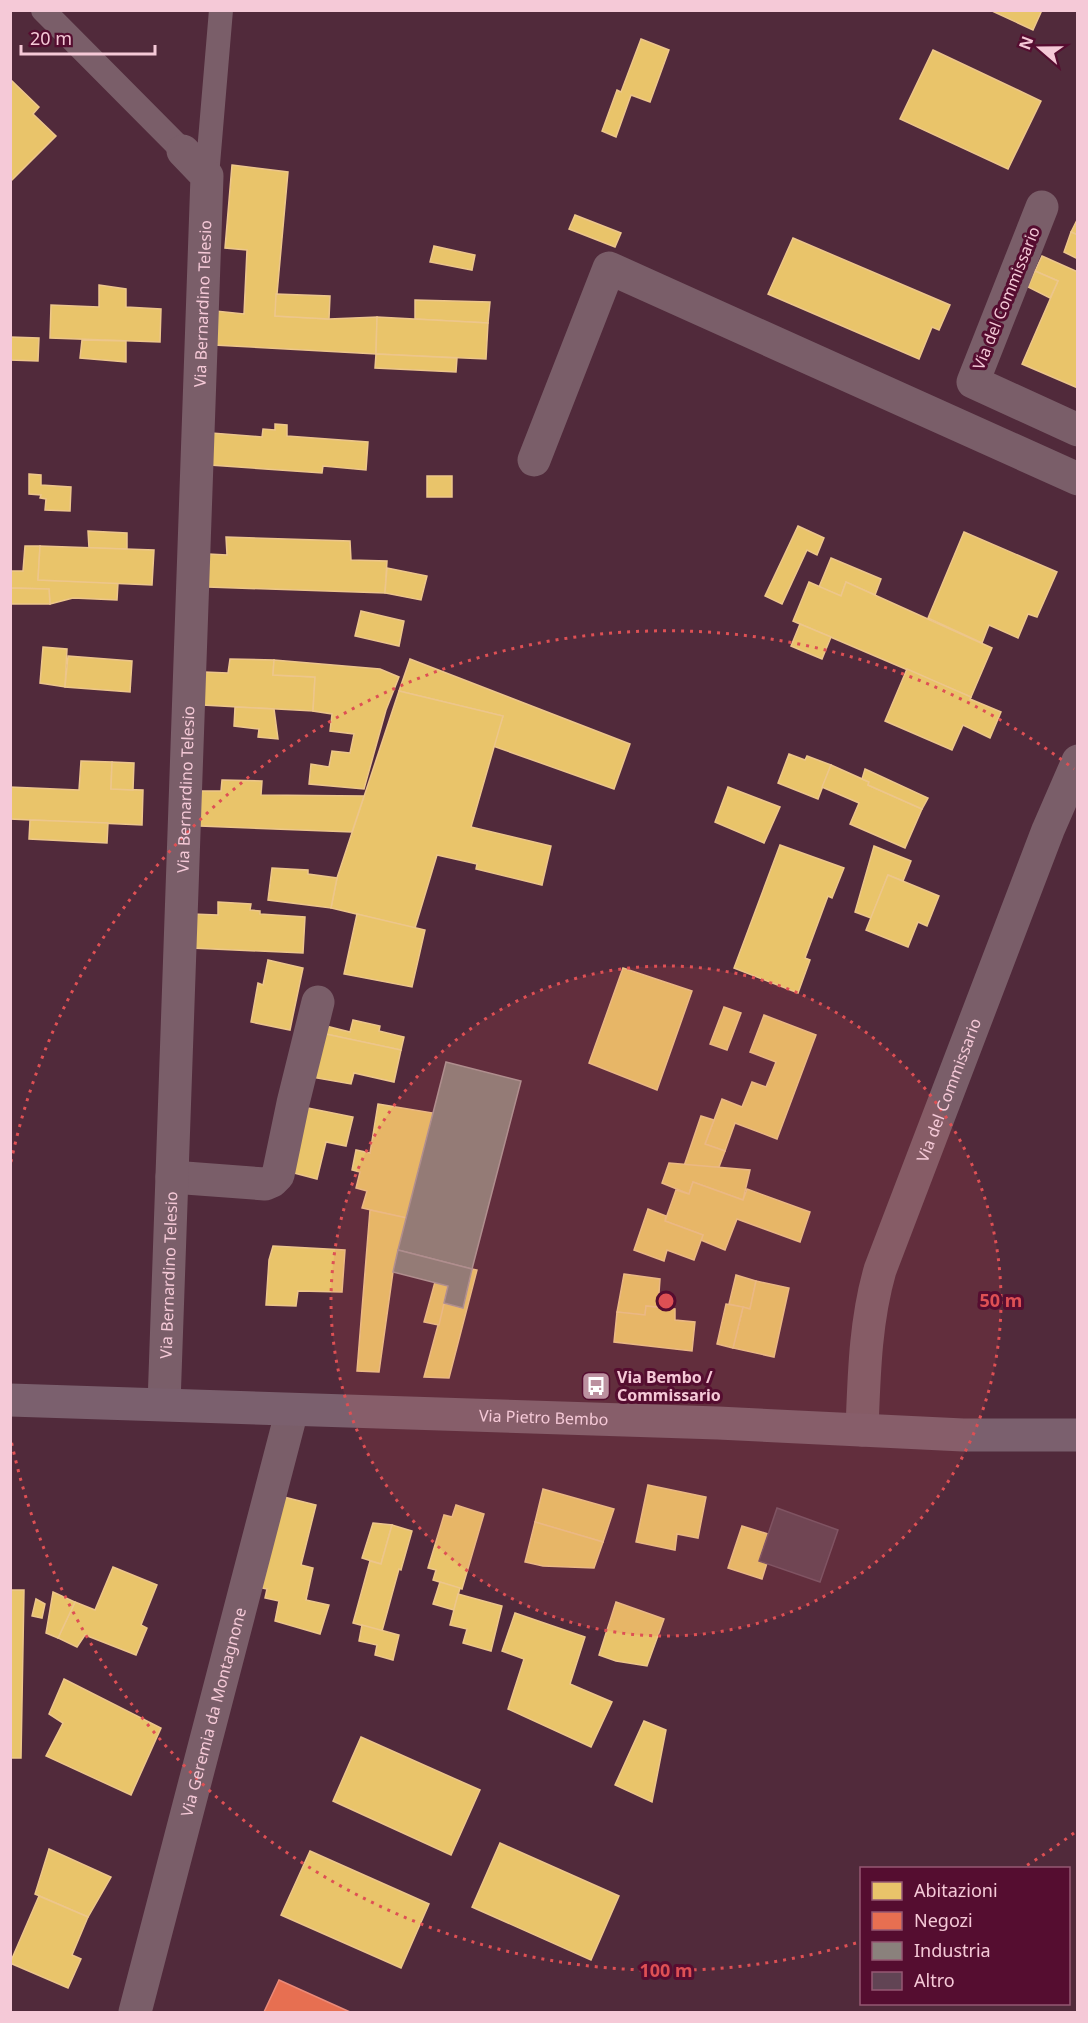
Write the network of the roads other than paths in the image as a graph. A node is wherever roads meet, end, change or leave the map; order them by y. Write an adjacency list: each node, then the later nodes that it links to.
1 (43, 10): 3 (lane)
2 (221, 10): 4 (lane)
3 (183, 151): 4 (street)
4 (207, 176): 11 (street, Via Bernardino Telesio)
5 (1042, 207): 6 (street, Via del Commissario)
6 (1077, 430)
7 (534, 460): 8 (street)
8 (1077, 479)
9 (1077, 761): 15 (street, Via del Commissario)
10 (318, 1002): 11 (street)
11 (172, 1177): 13 (street, Via Bernardino Telesio)
12 (10, 1400): 13 (main road, Via Pietro Bembo)
13 (164, 1404): 14 (main road, Via Pietro Bembo)
14 (292, 1410): 15 (main road, Via Pietro Bembo); 17 (street, Via Geremia da Montagnone)
15 (862, 1431): 16 (main road, Via Pietro Bembo)
16 (1077, 1435)
17 (135, 2013)

